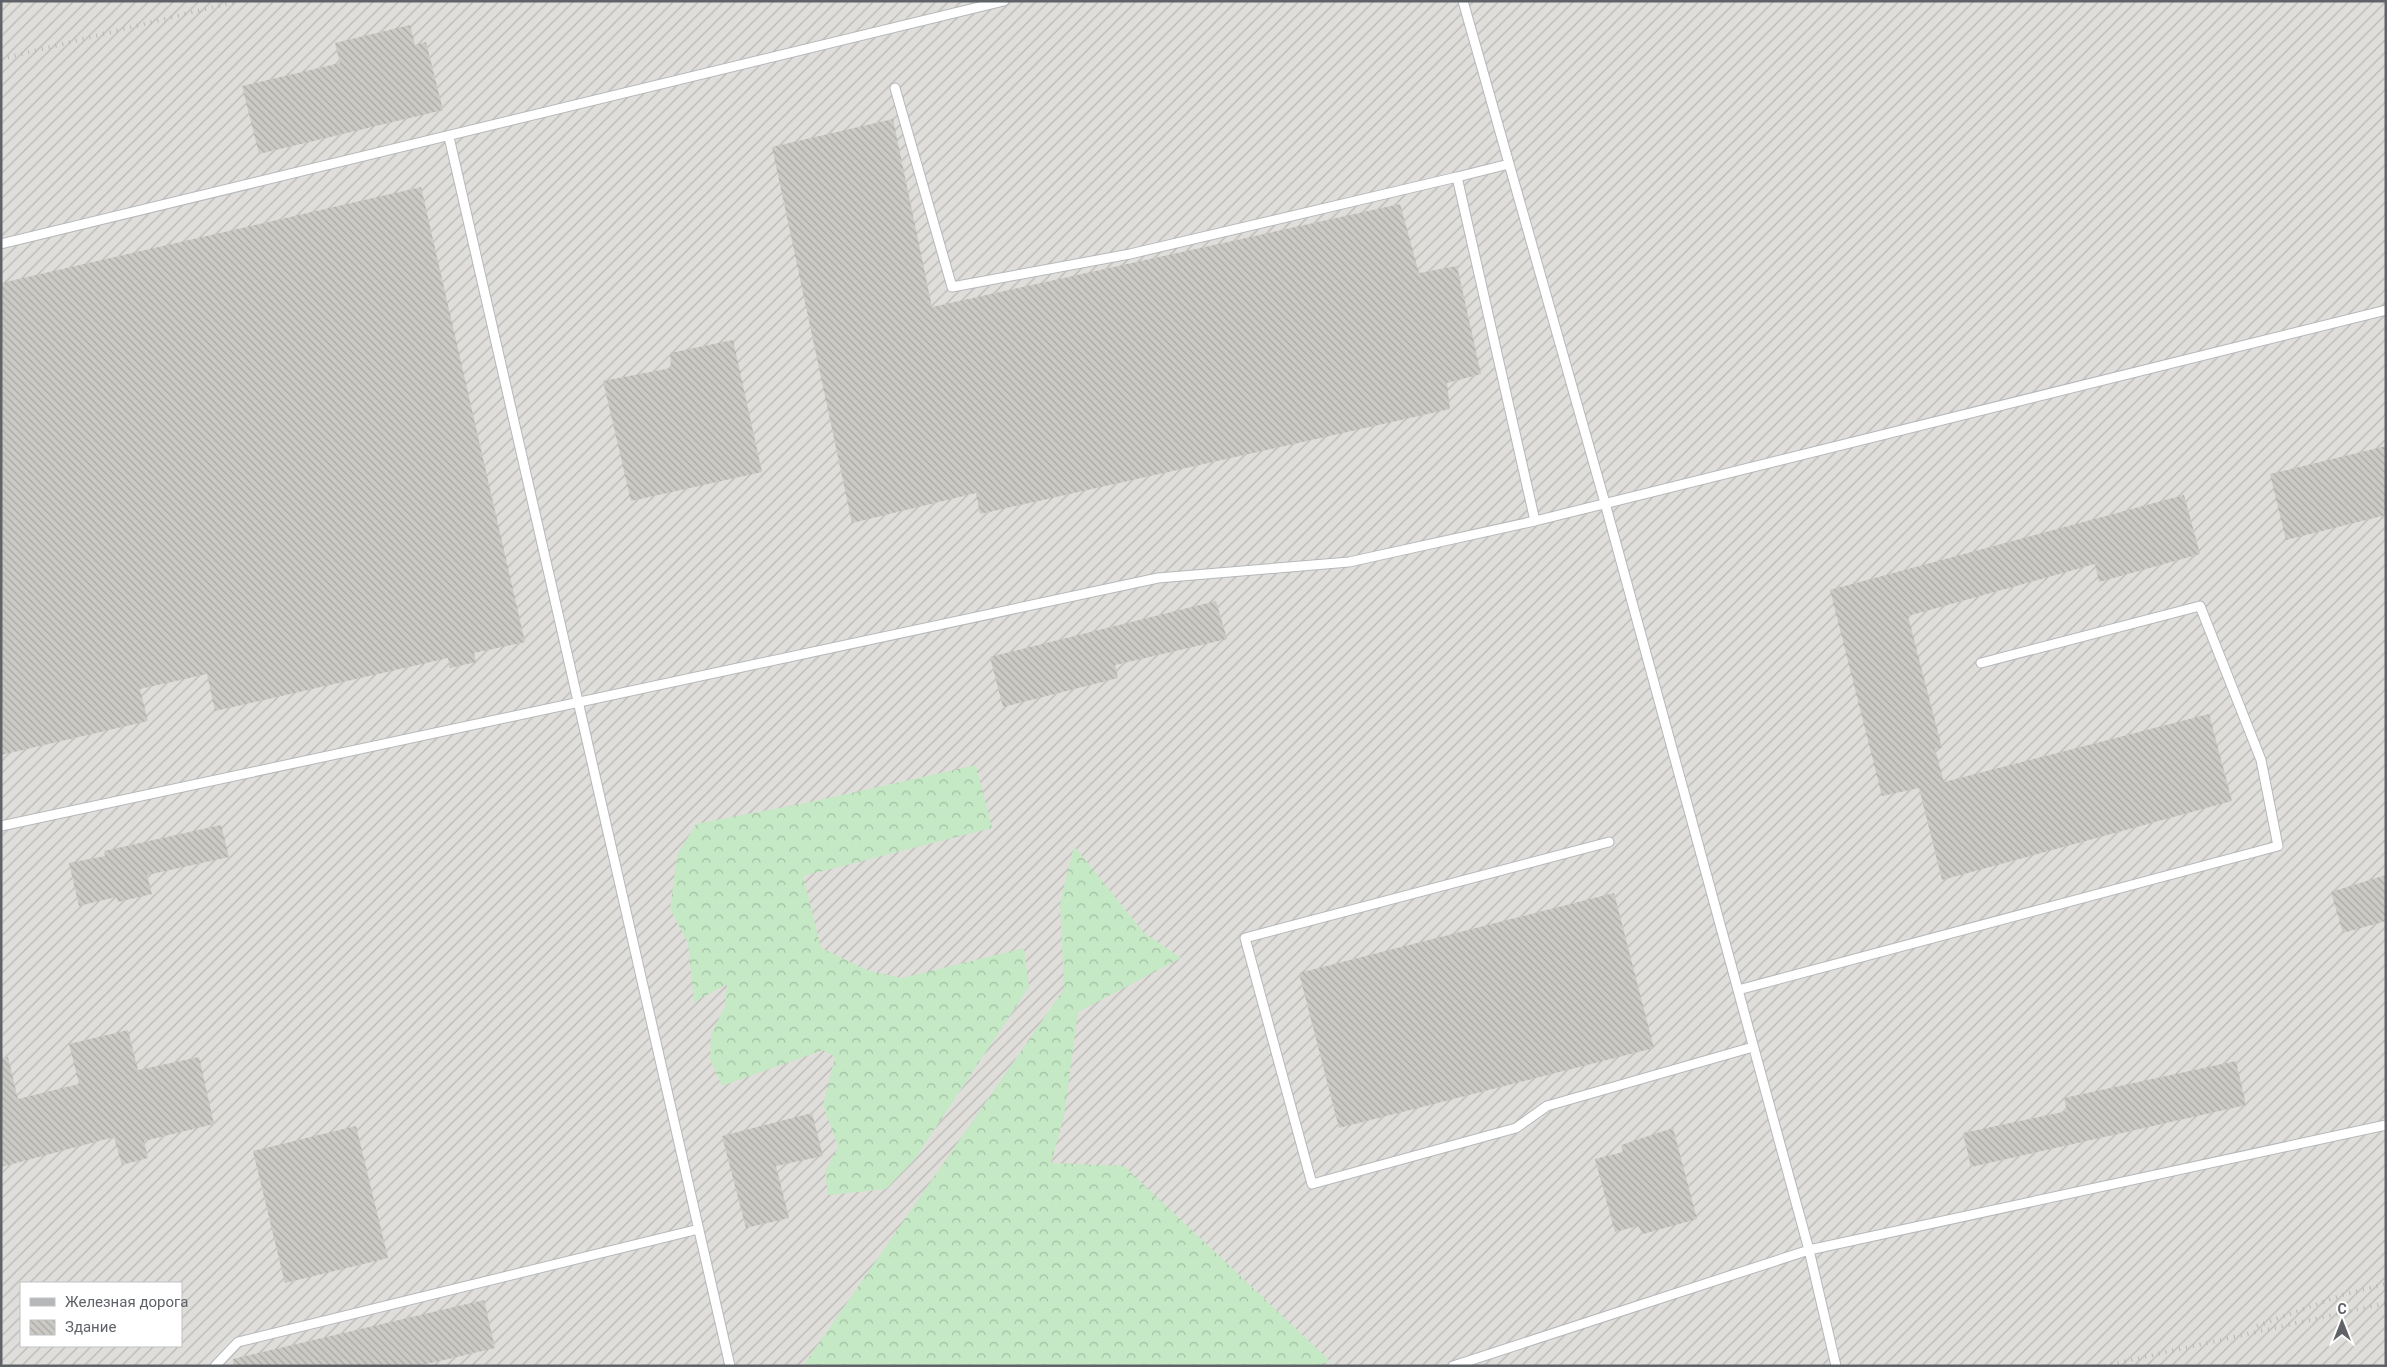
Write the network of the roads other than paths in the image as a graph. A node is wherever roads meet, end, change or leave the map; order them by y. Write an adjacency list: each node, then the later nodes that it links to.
1 (1004, 1): 4 (lane)
2 (1463, 1): 5 (lane)
3 (895, 88): 6 (lane)
4 (449, 137): 7 (lane); 12 (lane)
5 (1509, 164): 6 (lane); 9 (lane)
6 (1458, 177): 10 (lane)
7 (1, 244)
8 (2386, 310): 9 (lane)
9 (1604, 503): 10 (lane); 15 (lane)
10 (1535, 522): 12 (lane)
11 (1981, 663): 15 (lane)
12 (578, 701): 13 (lane); 18 (lane)
13 (1, 826)
14 (1609, 842): 16 (lane)
15 (1738, 990): 16 (lane)
16 (1753, 1047): 19 (lane)
17 (2386, 1125): 19 (lane)
18 (699, 1229): 20 (lane); 21 (lane)
19 (1809, 1250): 22 (lane); 23 (lane)
20 (215, 1366)
21 (730, 1366)
22 (1453, 1366)
23 (1836, 1366)

